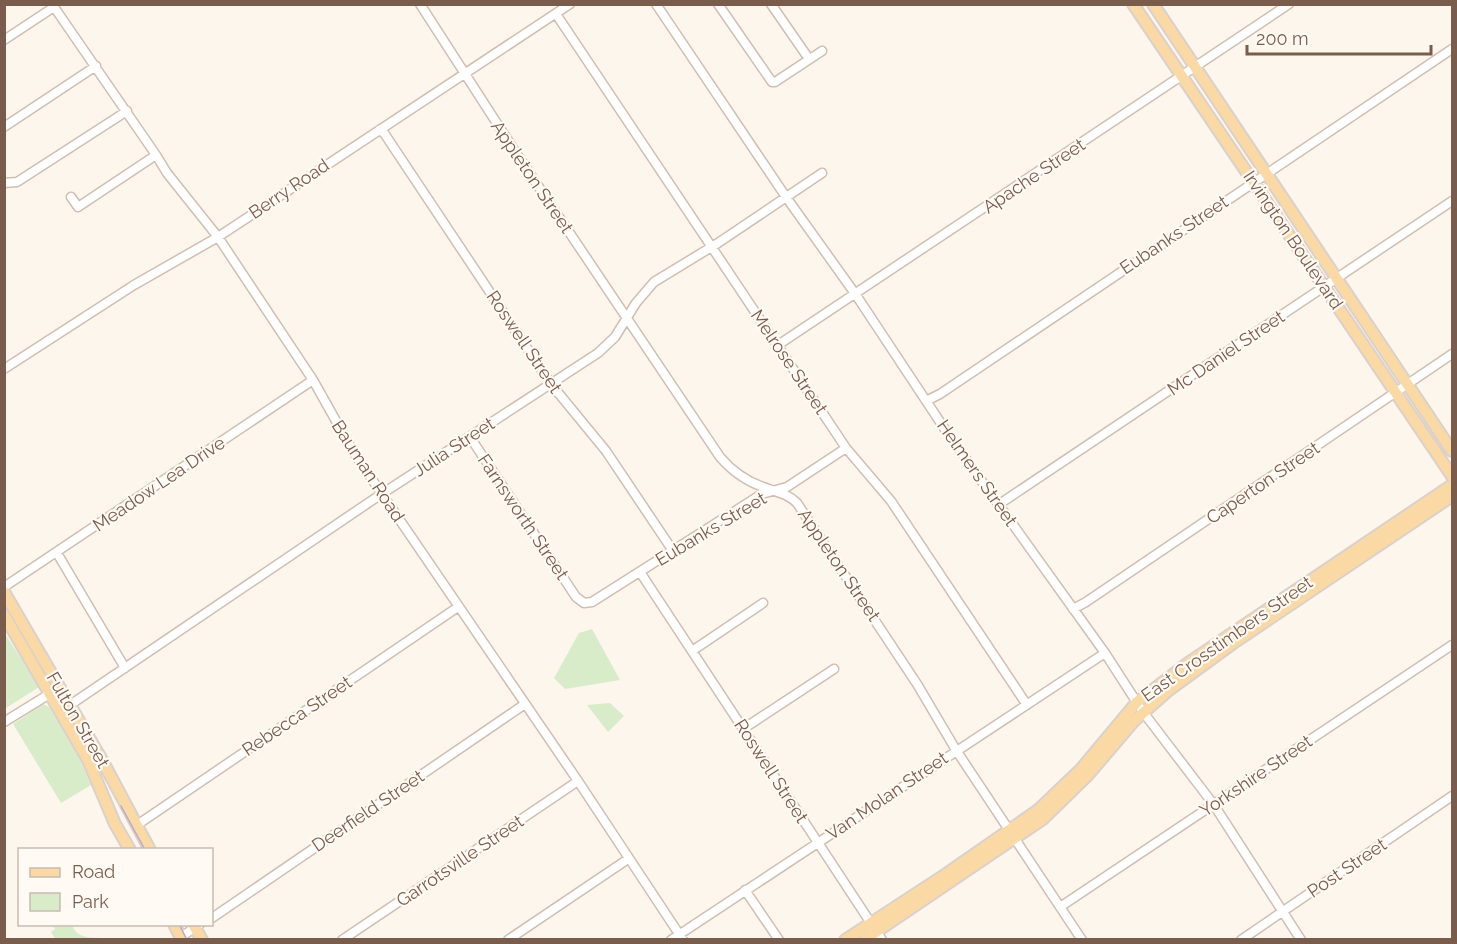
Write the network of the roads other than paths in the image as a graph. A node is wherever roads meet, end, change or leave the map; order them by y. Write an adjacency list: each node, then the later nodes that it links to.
1 (420, 4): 17 (street, Appleton Street)
2 (570, 4): 10 (street, Berry Road)
3 (656, 4): 28 (street, Helmers Street)
4 (718, 4): 14 (street)
5 (771, 4): 14 (street)
6 (1133, 4): 18 (main road, Irvington Boulevard)
7 (1153, 4): 16 (main road, Irvington Boulevard)
8 (1289, 4): 16 (street, Apache Street)
9 (53, 6): 11 (street); 15 (street, Bauman Road)
10 (556, 14): 17 (street, Berry Road); 31 (street, Melrose Street)
11 (4, 40)
12 (1452, 49): 24 (street, Eubanks Street)
13 (822, 51): 14 (street)
14 (809, 59)
15 (96, 66): 19 (street, Bauman Road); 20 (street)
16 (1195, 67): 18 (street, Apache Street); 24 (main road, Irvington Boulevard)
17 (465, 74): 21 (street, Berry Road); 35 (street, Appleton Street)
18 (1182, 76): 25 (main road, Irvington Boulevard); 34 (street, Apache Street)
19 (127, 111): 22 (street, Bauman Road); 26 (street)
20 (4, 127)
21 (379, 130): 30 (street, Berry Road); 42 (street, Roswell Street)
22 (156, 154): 27 (street); 30 (street, Bauman Road)
23 (822, 173): 28 (street, Julia Street)
24 (1267, 173): 25 (street, Eubanks Street); 32 (main road, Irvington Boulevard)
25 (1253, 182): 33 (main road, Irvington Boulevard); 45 (street, Eubanks Street)
26 (5, 184)
27 (71, 197)
28 (786, 197): 31 (street, Julia Street); 34 (street, Helmers Street)
29 (1452, 201): 32 (street, Mc Daniel Street)
30 (218, 237): 40 (street, Berry Road); 41 (street, Bauman Road)
31 (711, 247): 35 (street, Julia Street); 38 (street, Melrose Street)
32 (1337, 277): 33 (street, Mc Daniel Street); 43 (main road, Irvington Boulevard)
33 (1324, 286): 44 (main road, Irvington Boulevard); 55 (street, Mc Daniel Street)
34 (856, 295): 38 (street, Apache Street); 45 (street, Helmers Street)
35 (626, 317): 36 (street, Appleton Street); 37 (street, Julia Street)
36 (639, 336): 37 (street); 51 (street, Appleton Street)
37 (615, 337): 42 (street, Julia Street)
38 (778, 345): 47 (street, Melrose Street)
39 (1452, 354): 43 (street, Caperton Street)
40 (4, 369)
41 (313, 380): 53 (street, Bauman Road); 58 (street, Meadow Lea Drive)
42 (551, 384): 46 (street, Julia Street); 57 (street, Roswell Street)
43 (1407, 384): 44 (street, Caperton Street); 48 (main road, Irvington Boulevard)
44 (1395, 392): 49 (main road, Irvington Boulevard); 65 (street, Caperton Street)
45 (926, 401): 55 (street, Helmers Street)
46 (470, 437): 53 (street, Julia Street); 62 (street, Farnsworth Street)
47 (846, 447): 52 (street, Eubanks Street); 75 (street, Melrose Street)
48 (1452, 451)
49 (1452, 476)
50 (1452, 485): 56 (main road, East Crosstimbers Street)
51 (762, 490): 52 (street, Appleton Street); 57 (street, Eubanks Street)
52 (787, 490): 79 (street, Appleton Street)
53 (381, 494): 64 (street, Bauman Road); 70 (street, Julia Street)
54 (1452, 496): 56 (main road, East Crosstimbers Street)
55 (998, 504): 65 (street, Helmers Street)
56 (1399, 527): 76 (main road, East Crosstimbers Street)
57 (673, 551): 59 (street, Eubanks Street)
58 (57, 553): 60 (street, Meadow Lea Drive); 70 (street)
59 (640, 572): 62 (street, Eubanks Street); 68 (street, Roswell Street)
60 (4, 587)
61 (4, 592): 72 (main road, Fulton Street)
62 (576, 597)
63 (763, 603): 68 (street)
64 (458, 607): 73 (street, Bauman Road); 85 (street, Rebecca Street)
65 (1073, 609): 69 (street, Helmers Street)
66 (4, 615): 72 (main road, Fulton Street)
67 (1452, 645): 84 (street, Yorkshire Street)
68 (692, 651): 78 (street, Roswell Street)
69 (1105, 653): 75 (street, Van Molan Street); 76 (street, Helmers Street)
70 (125, 668): 74 (street, Julia Street)
71 (834, 669): 78 (street)
72 (54, 689): 74 (main road, Fulton Street); 77 (street); 82 (main road, Fulton Street)
73 (525, 704): 80 (street, Bauman Road); 94 (street, Deerfield Street)
74 (70, 705): 81 (main road, Fulton Street)
75 (1027, 705): 79 (street, Van Molan Street)
76 (1140, 707): 84 (street, Helmers Street); 86 (main road, East Crosstimbers Street)
77 (4, 722)
78 (743, 729): 87 (street, Roswell Street)
79 (956, 750): 86 (street, Appleton Street); 87 (street, Van Molan Street)
80 (578, 782): 90 (street, Bauman Road); 99 (street, Garrotsville Street)
81 (118, 788): 82 (main road); 85 (main road, Fulton Street)
82 (104, 796): 88 (main road, Fulton Street)
83 (1452, 796): 93 (street, Post Street)
84 (1214, 805): 92 (street, Yorkshire Street); 93 (street, Helmers Street)
85 (136, 825): 89 (main road, Fulton Street)
86 (1012, 835): 92 (street, Appleton Street); 96 (main road, East Crosstimbers Street)
87 (817, 842): 91 (street, Van Molan Street); 96 (street, Roswell Street)
88 (129, 848)
89 (149, 848)
90 (628, 859): 97 (street, Bauman Road); 100 (street)
91 (746, 890): 97 (street, Van Molan Street); 102 (street)
92 (1060, 907): 105 (street, Appleton Street)
93 (1283, 912): 106 (street, Post Street); 107 (street, Helmers Street)
94 (213, 917)
95 (195, 926): 98 (street)
96 (877, 931): 103 (main road, East Crosstimbers Street); 104 (main road, East Crosstimbers Street)
97 (681, 936): 101 (street, Van Molan Street)
98 (182, 938)
99 (342, 939)
100 (508, 939)
101 (671, 939)
102 (779, 939)
103 (845, 939)
104 (864, 939)
105 (1082, 939)
106 (1241, 939)
107 (1301, 939)

